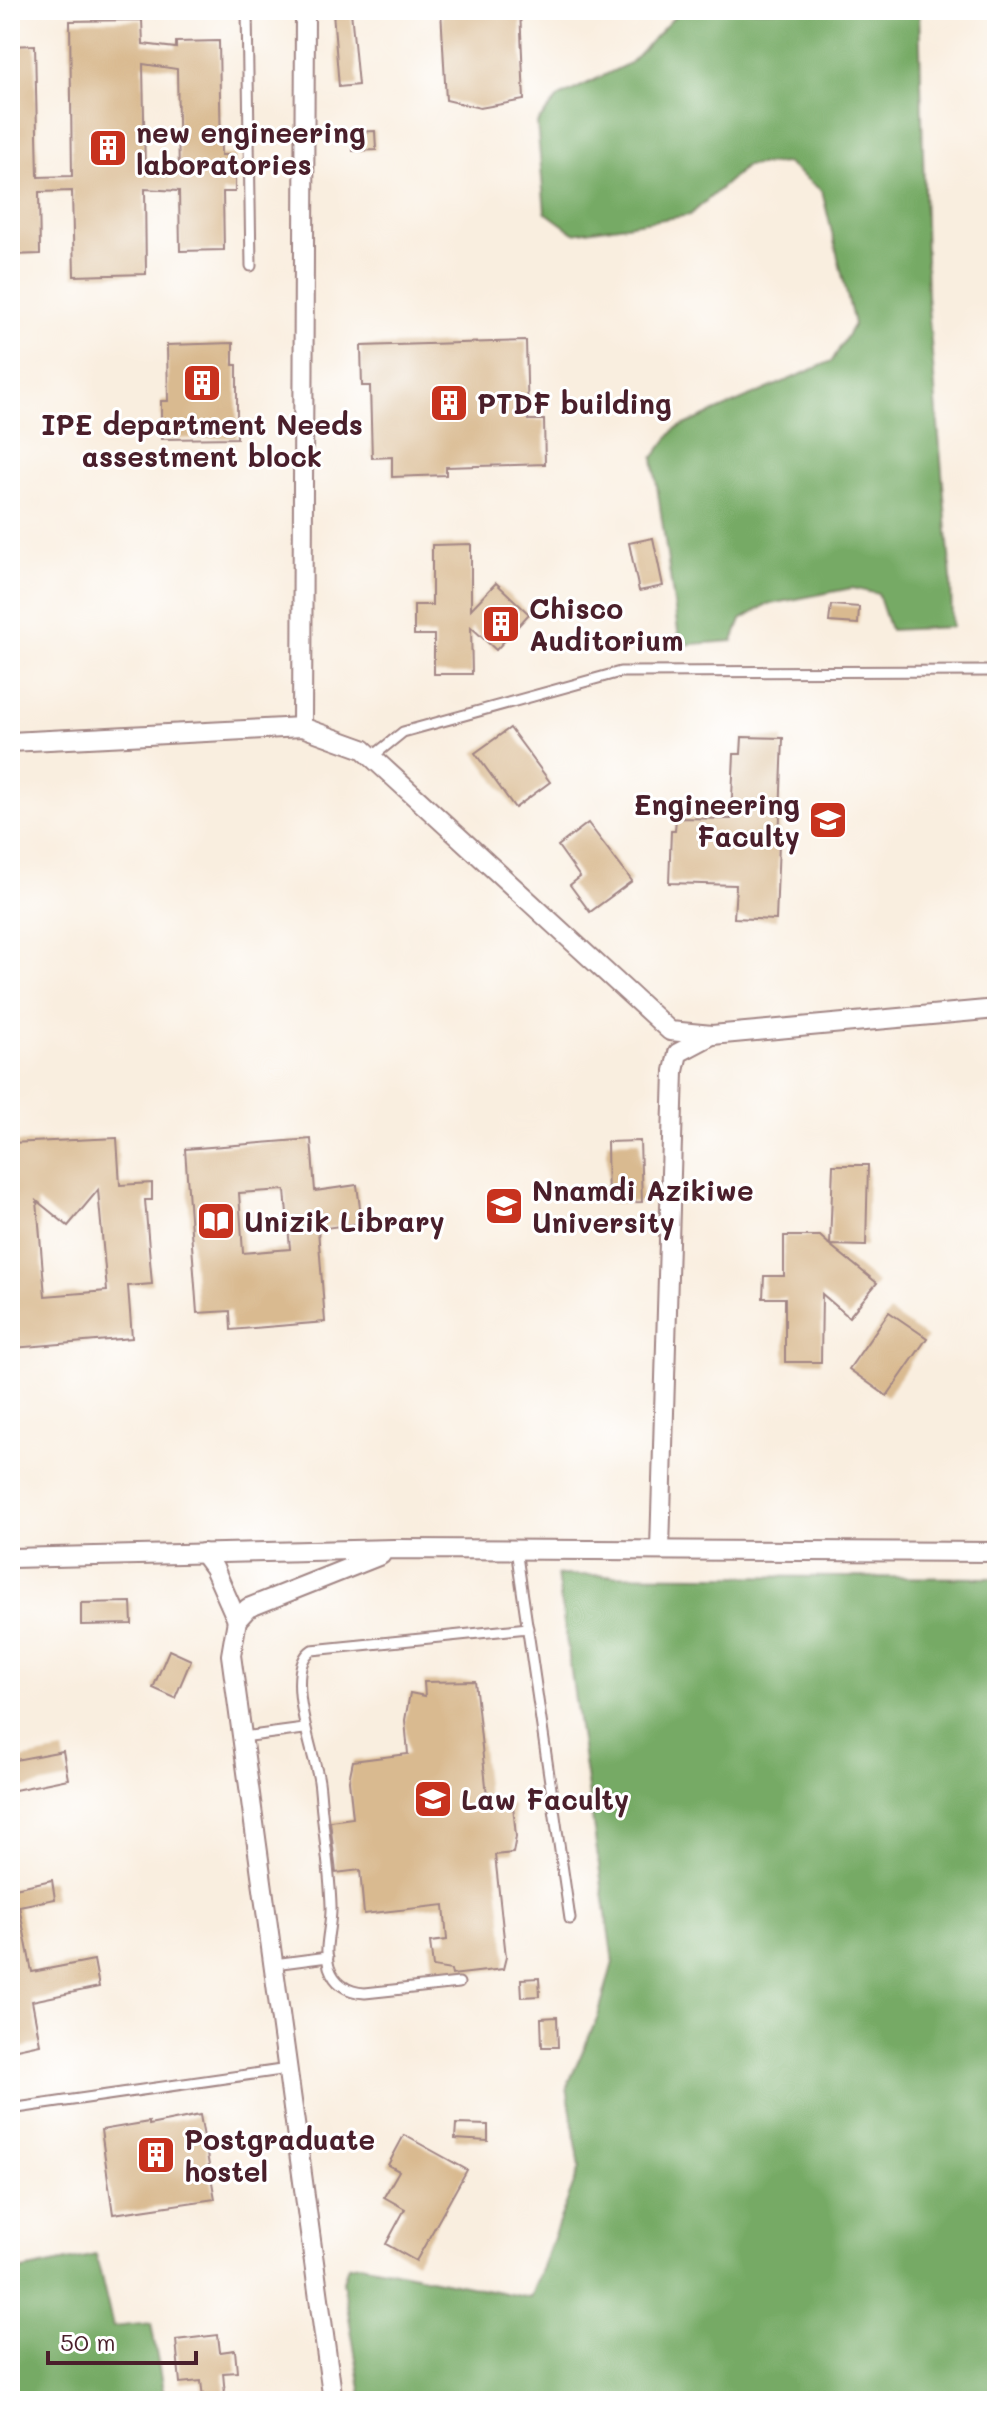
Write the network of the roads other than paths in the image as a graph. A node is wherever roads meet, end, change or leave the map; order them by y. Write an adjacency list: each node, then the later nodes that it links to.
1 (247, 10): 3 (lane)
2 (305, 10): 5 (street)
3 (251, 266)
4 (997, 671): 7 (lane)
5 (302, 727): 6 (street); 7 (street)
6 (10, 742)
7 (372, 757): 9 (street)
8 (997, 1009): 10 (street)
9 (670, 1031): 10 (street); 11 (street)
10 (712, 1035): 11 (street)
11 (678, 1053): 14 (street)
12 (394, 1549): 13 (street); 16 (street); 18 (street)
13 (516, 1549): 14 (street); 19 (lane)
14 (660, 1549): 15 (street)
15 (997, 1552)
16 (203, 1553): 17 (street); 18 (street)
17 (10, 1558)
18 (237, 1620): 21 (street)
19 (528, 1628): 20 (lane); 22 (lane)
20 (304, 1729): 21 (lane); 23 (lane)
21 (243, 1737): 24 (street)
22 (570, 1919)
23 (328, 1957): 24 (lane); 25 (lane)
24 (274, 1964): 26 (street)
25 (459, 1983)
26 (288, 2069): 27 (lane); 28 (street)
27 (10, 2109)
28 (333, 2401)

